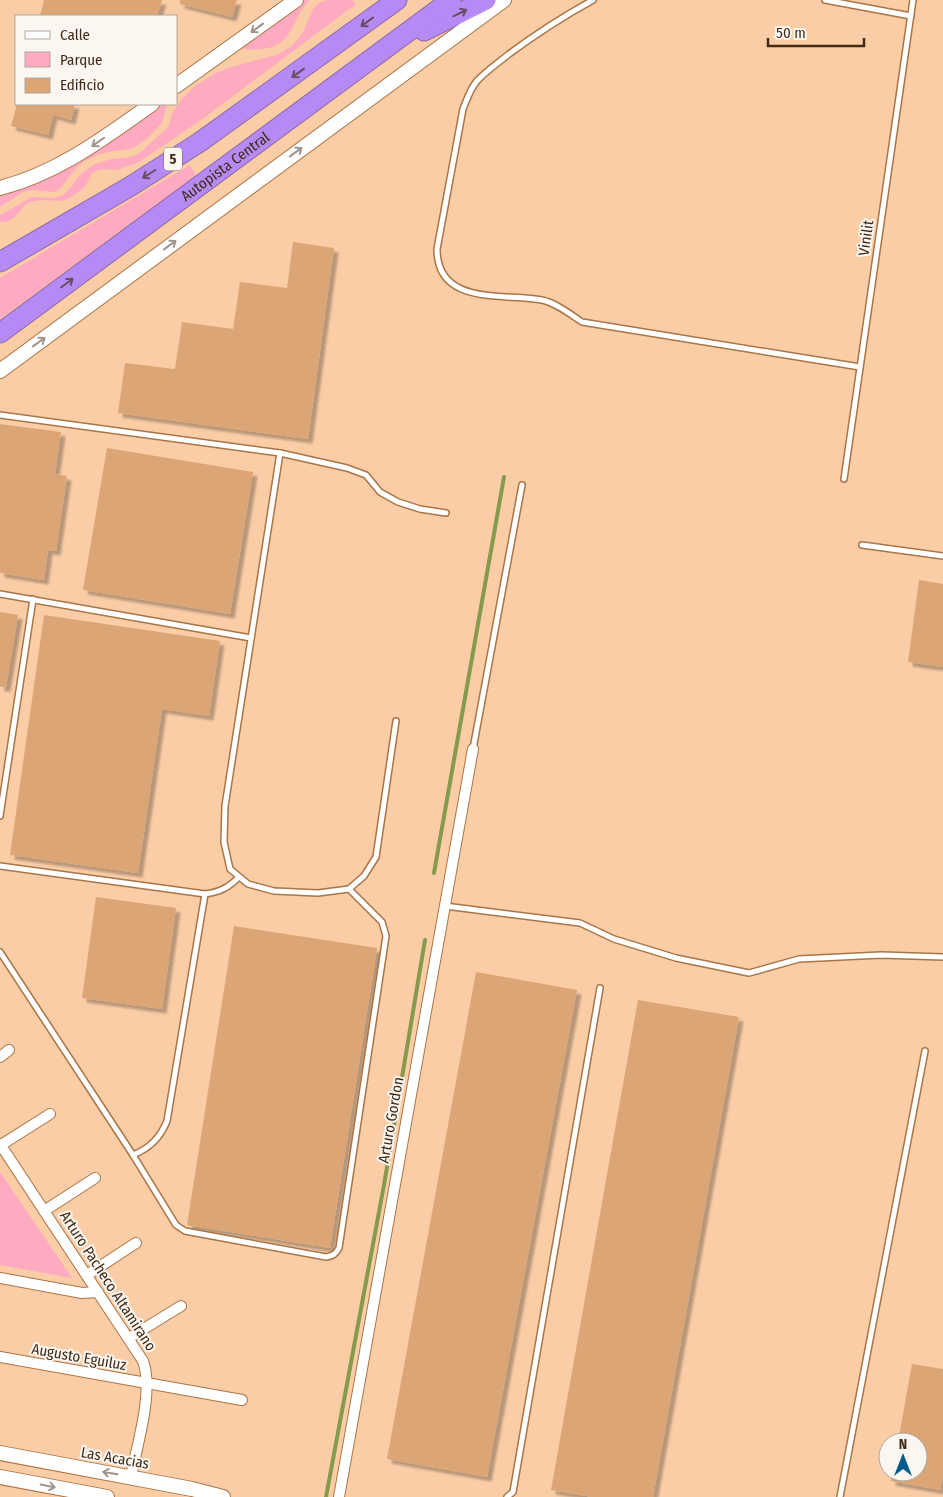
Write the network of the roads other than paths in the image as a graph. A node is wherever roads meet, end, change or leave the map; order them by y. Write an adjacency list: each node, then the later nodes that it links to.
1 (296, 0): 11 (street, one-way to 11)
2 (397, 0): 14 (highway, 5, one-way to 14)
3 (451, 0): 10 (highway, Autopista Central / 5)
4 (486, 0): 10 (highway, one-way to 4)
5 (504, 0): 17 (street, one-way to 5)
6 (593, 0): 16 (lane)
7 (825, 0): 9 (lane)
8 (913, 0): 9 (lane, Vinilit)
9 (911, 16): 16 (lane, Vinilit)
10 (384, 49): 15 (highway, Autopista Central / 5, one-way to 10)
11 (178, 85)
12 (151, 105): 13 (street, one-way to 13)
13 (0, 188)
14 (0, 262)
15 (0, 333)
16 (860, 367): 20 (lane, Vinilit)
17 (0, 371)
18 (0, 415): 19 (lane)
19 (280, 453): 22 (lane); 27 (lane)
20 (844, 479)
21 (522, 485): 29 (lane)
22 (446, 513)
23 (862, 545): 24 (lane)
24 (943, 556)
25 (0, 594): 26 (lane)
26 (33, 599): 27 (lane); 30 (lane)
27 (251, 638): 32 (lane)
28 (396, 721): 33 (lane)
29 (473, 749): 35 (street, Arturo Gordon)
30 (0, 816)
31 (0, 866): 34 (lane)
32 (239, 877): 33 (lane); 34 (lane)
33 (349, 889): 44 (lane)
34 (205, 894): 44 (lane)
35 (445, 906): 37 (lane); 63 (street, Arturo Gordon)
36 (0, 952): 44 (lane)
37 (943, 957)
38 (600, 988): 59 (lane)
39 (9, 1050): 41 (street)
40 (925, 1052): 66 (lane)
41 (0, 1057)
42 (50, 1114): 43 (street)
43 (0, 1145): 46 (street, Arturo Pacheco Altamirano)
44 (133, 1155)
45 (95, 1178): 46 (street)
46 (44, 1211): 48 (street, Arturo Pacheco Altamirano)
47 (136, 1243): 48 (street)
48 (87, 1275): 50 (street, Arturo Pacheco Altamirano)
49 (0, 1278): 50 (street)
50 (98, 1292): 52 (street, Arturo Pacheco Altamirano)
51 (181, 1306): 52 (street)
52 (129, 1338): 54 (street, Arturo Pacheco Altamirano)
53 (0, 1357): 54 (street, Augusto Eguiluz)
54 (147, 1384): 55 (street, Augusto Eguiluz); 58 (street, Arturo Pacheco Altamirano)
55 (242, 1400)
56 (0, 1453): 58 (street, Las Acacias, one-way to 56)
57 (0, 1477): 61 (street, one-way to 61)
58 (131, 1477): 60 (street, Las Acacias)
59 (513, 1492): 64 (lane); 65 (lane)
60 (193, 1493): 62 (street, Las Acacias)
61 (101, 1496)
62 (223, 1497)
63 (339, 1497)
64 (507, 1497)
65 (517, 1497)
66 (840, 1497)

